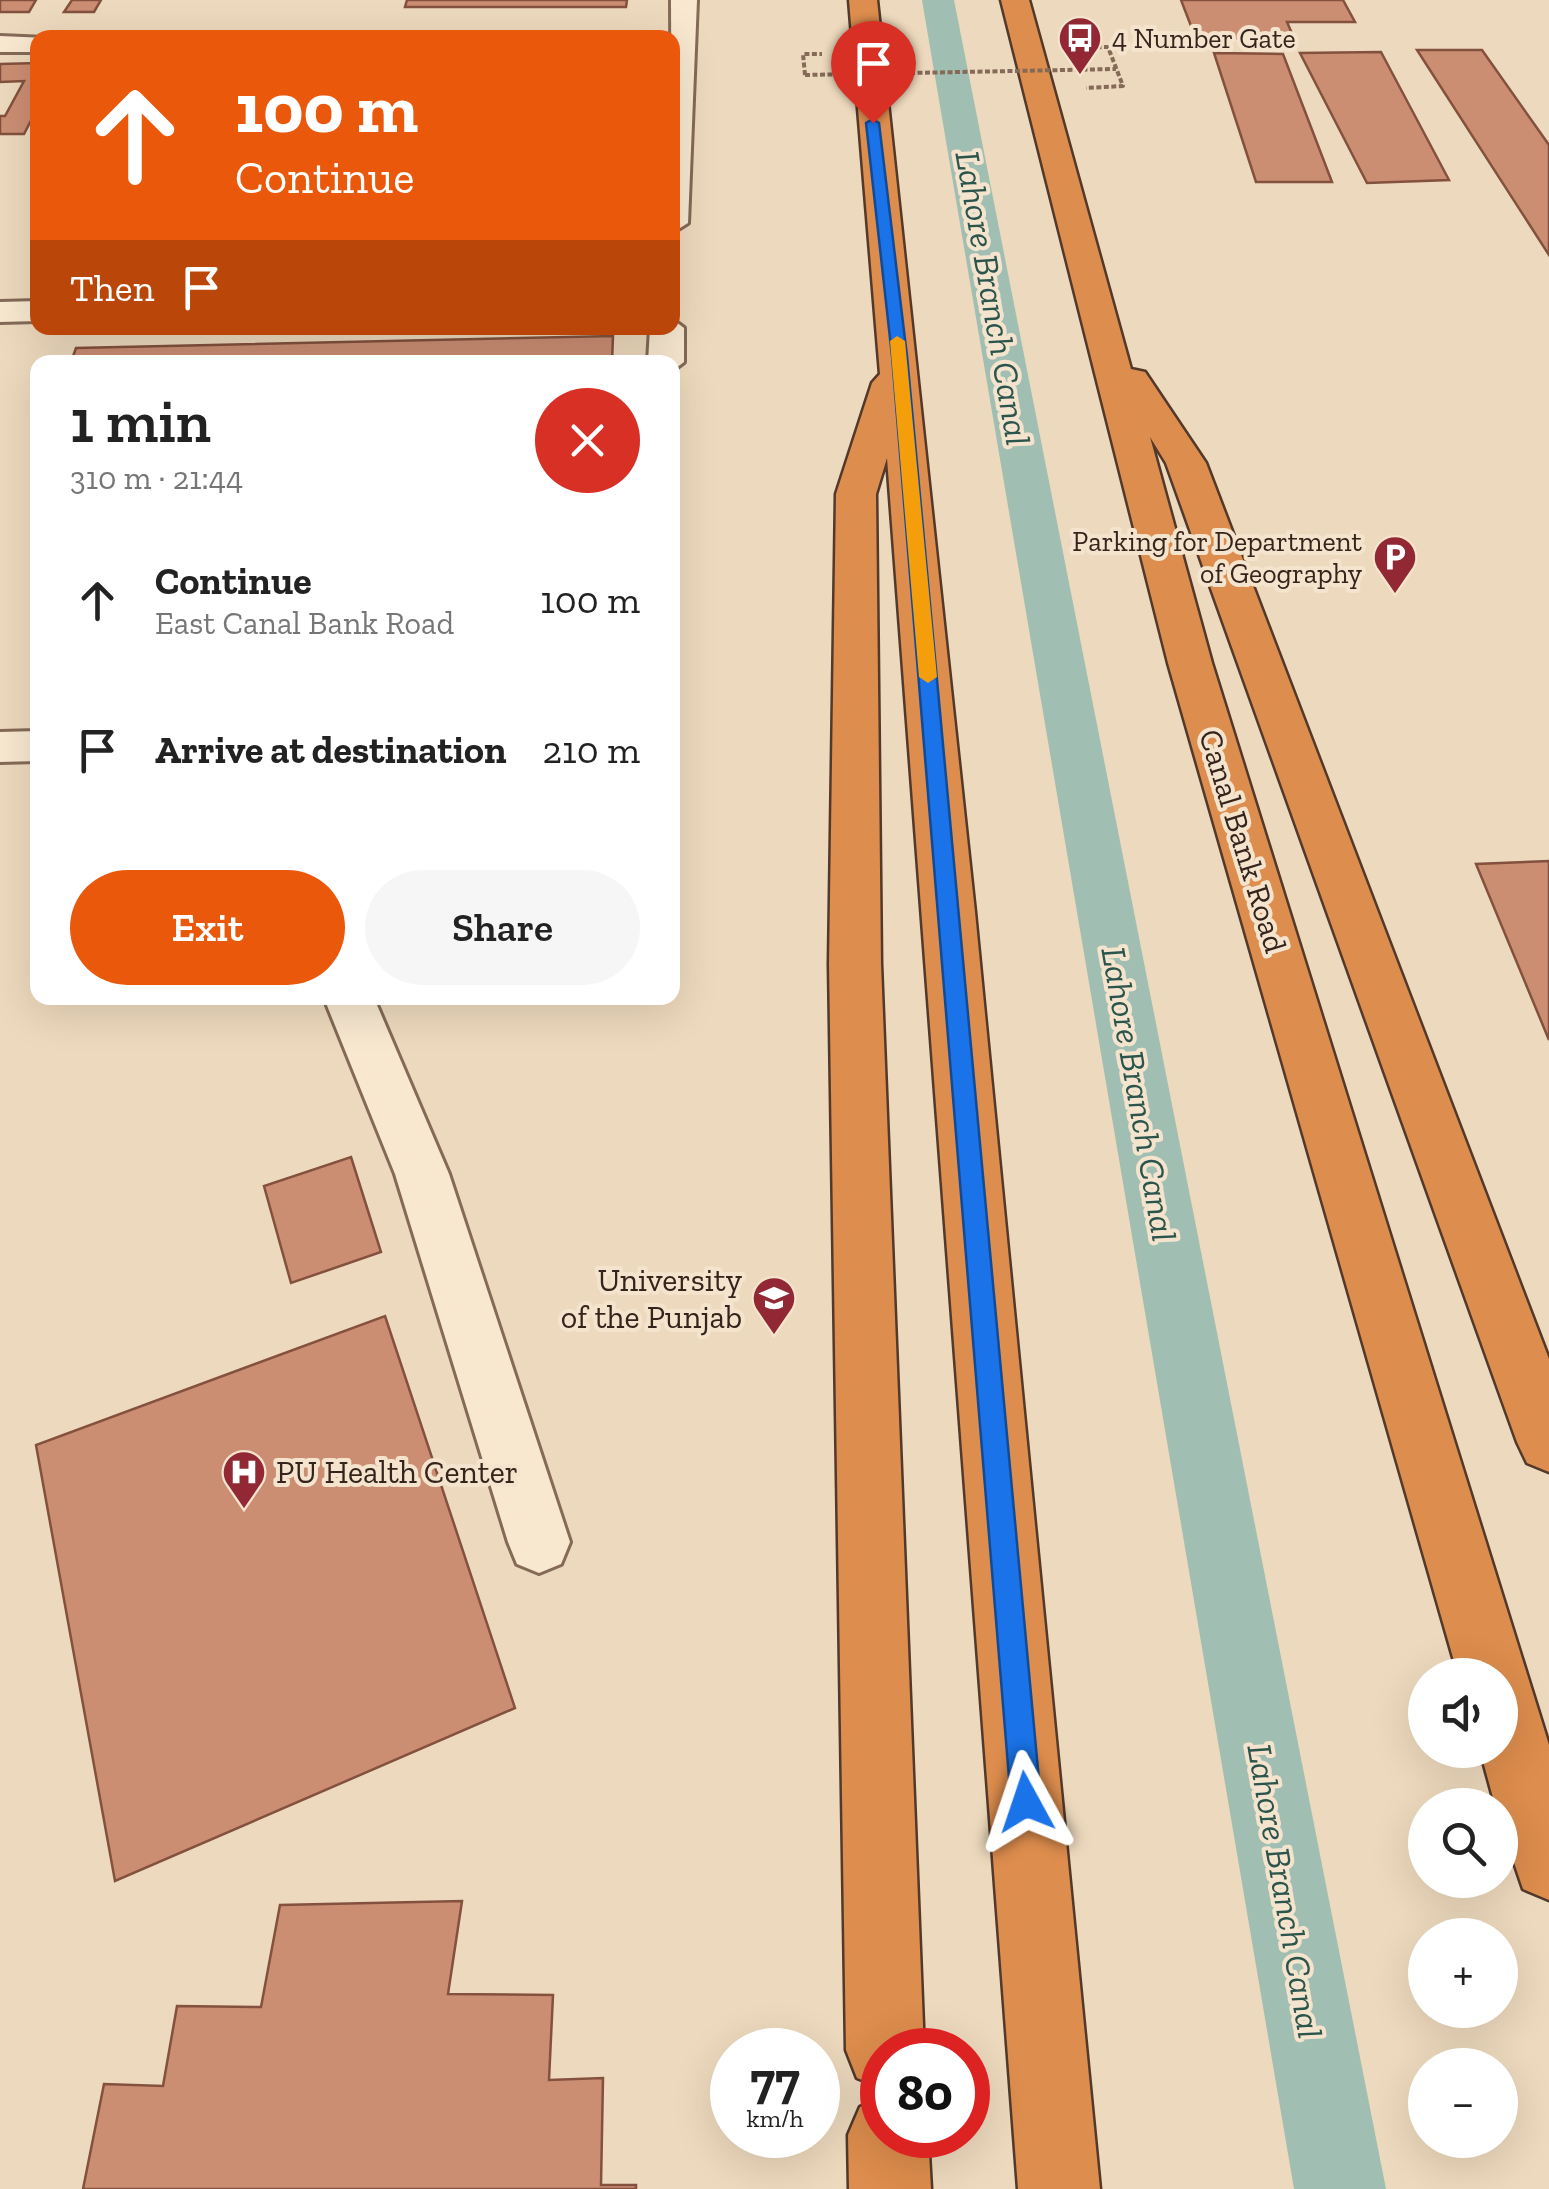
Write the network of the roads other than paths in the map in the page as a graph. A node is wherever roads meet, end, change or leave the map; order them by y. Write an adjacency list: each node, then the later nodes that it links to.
1 (684, 0): 6 (street)
2 (862, 0): 10 (highway)
3 (1015, 0): 9 (highway, Canal Bank Road)
4 (0, 44): 5 (street)
5 (30, 44)
6 (680, 74)
7 (30, 311): 8 (street)
8 (0, 312)
9 (1105, 340): 14 (highway); 16 (highway, Canal Bank Road)
10 (899, 356): 19 (highway); 22 (highway)
11 (30, 746): 12 (street)
12 (0, 747)
13 (352, 1005): 15 (street)
14 (1549, 1442)
15 (540, 1542)
16 (1488, 1658)
17 (1518, 1760): 18 (highway)
18 (1549, 1863)
19 (884, 2028)
20 (889, 2158): 21 (highway)
21 (890, 2189)
22 (1060, 2189)

